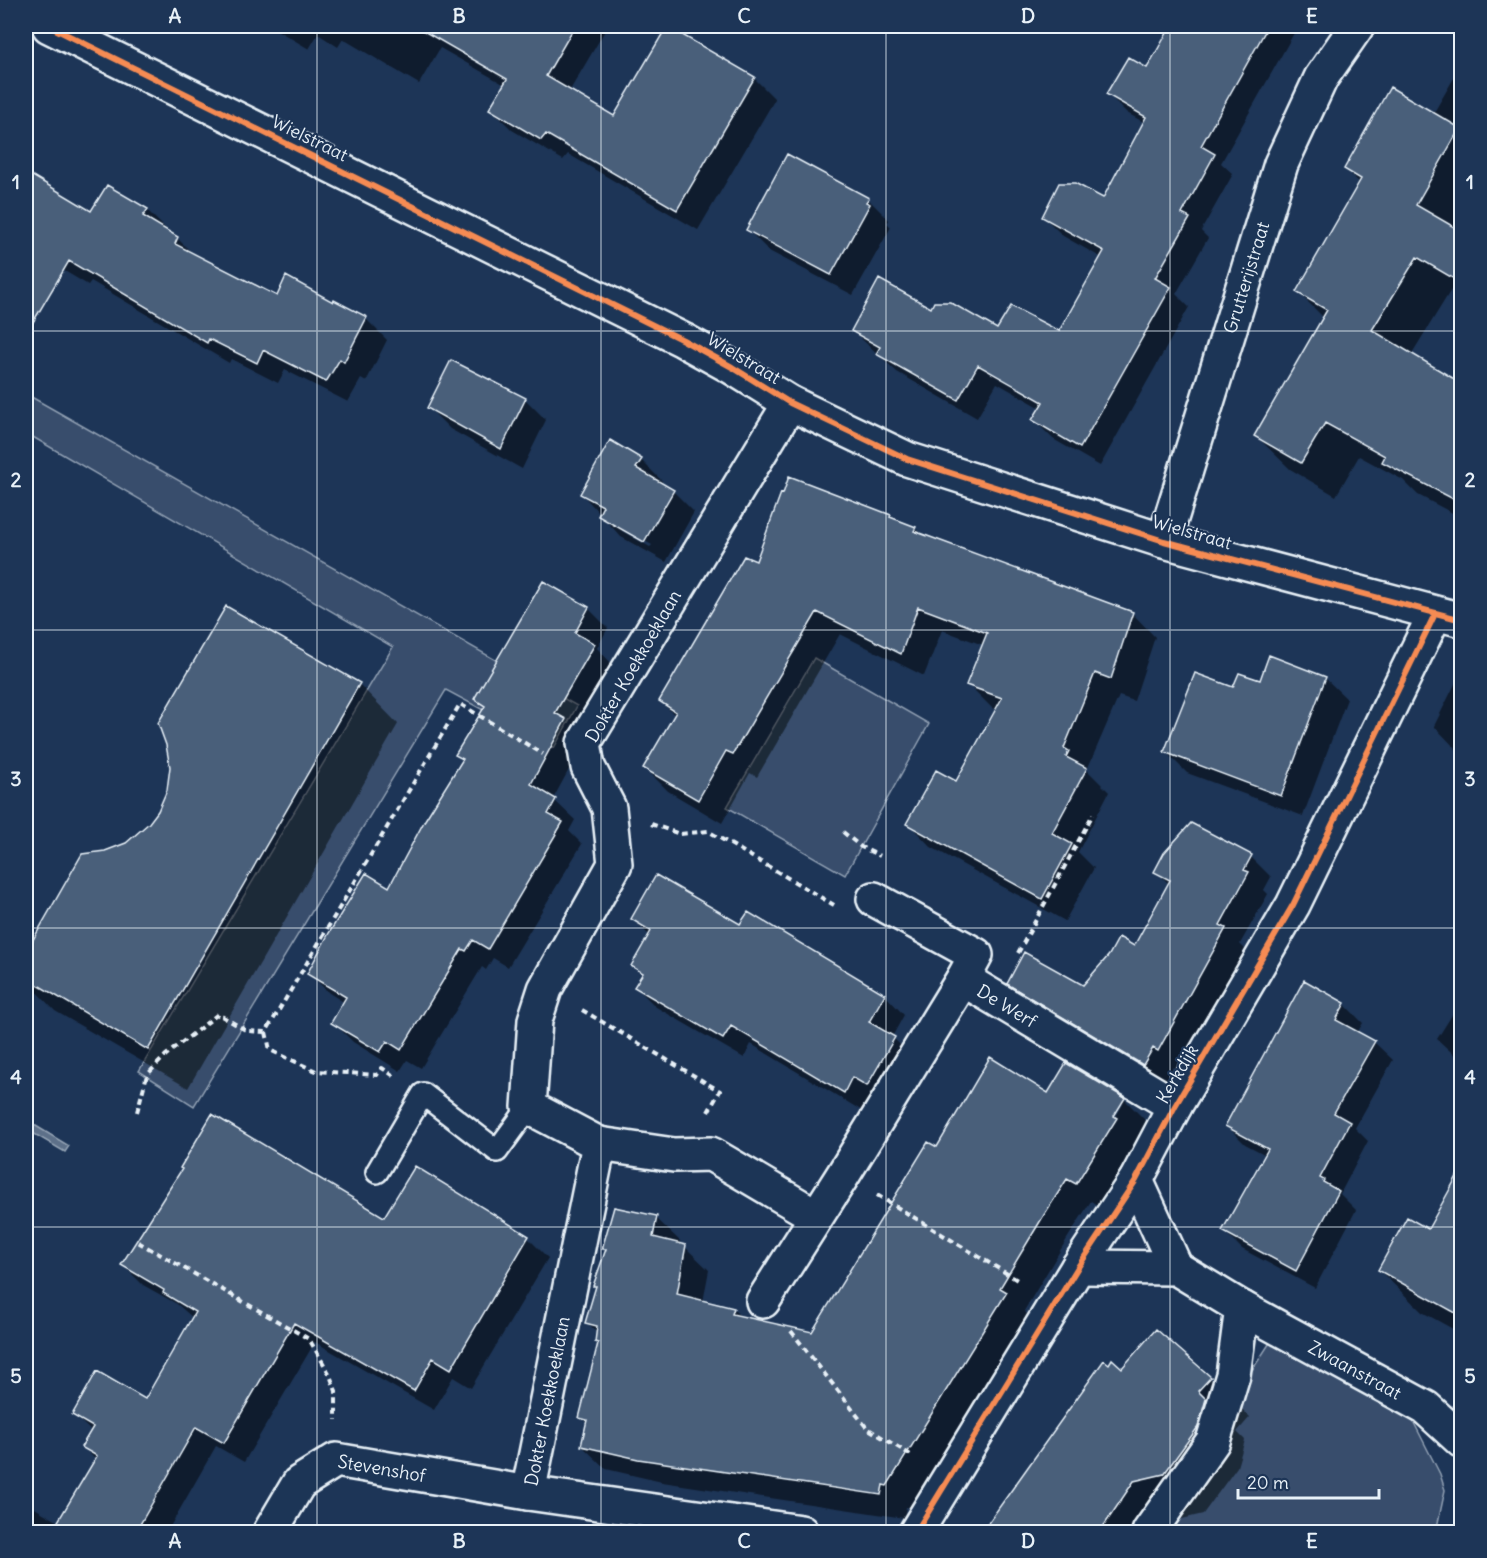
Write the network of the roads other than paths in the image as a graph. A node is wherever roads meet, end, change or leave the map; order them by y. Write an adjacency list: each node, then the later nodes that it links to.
1 (50, 26): 3 (street, Wielstraat)
2 (1357, 26): 4 (street, Grutterijstraat)
3 (790, 403): 4 (street, Wielstraat); 9 (street, Dokter Koekkoeklaan)
4 (1164, 541): 5 (street, Wielstraat)
5 (1448, 617): 8 (street, Kerkdijk)
6 (874, 899): 7 (street, De Werf)
7 (963, 979): 8 (street, De Werf); 13 (street)
8 (1176, 1106): 12 (street, Kerkdijk)
9 (529, 1107): 10 (street); 11 (lane)
10 (599, 1144): 13 (street); 19 (street, Dokter Koekkoeklaan)
11 (377, 1172)
12 (1136, 1180): 14 (street, Kerkdijk); 15 (street)
13 (816, 1216): 16 (street)
14 (1078, 1267): 15 (street); 22 (street, Kerkdijk)
15 (1176, 1268): 17 (street, Zwaanstraat)
16 (763, 1301)
17 (1242, 1308): 18 (street, Zwaanstraat); 23 (street)
18 (1461, 1441)
19 (528, 1493): 20 (street, Stevenshof); 21 (street, Dokter Koekkoeklaan)
20 (270, 1533)
21 (801, 1533)
22 (916, 1533)
23 (1149, 1533)

